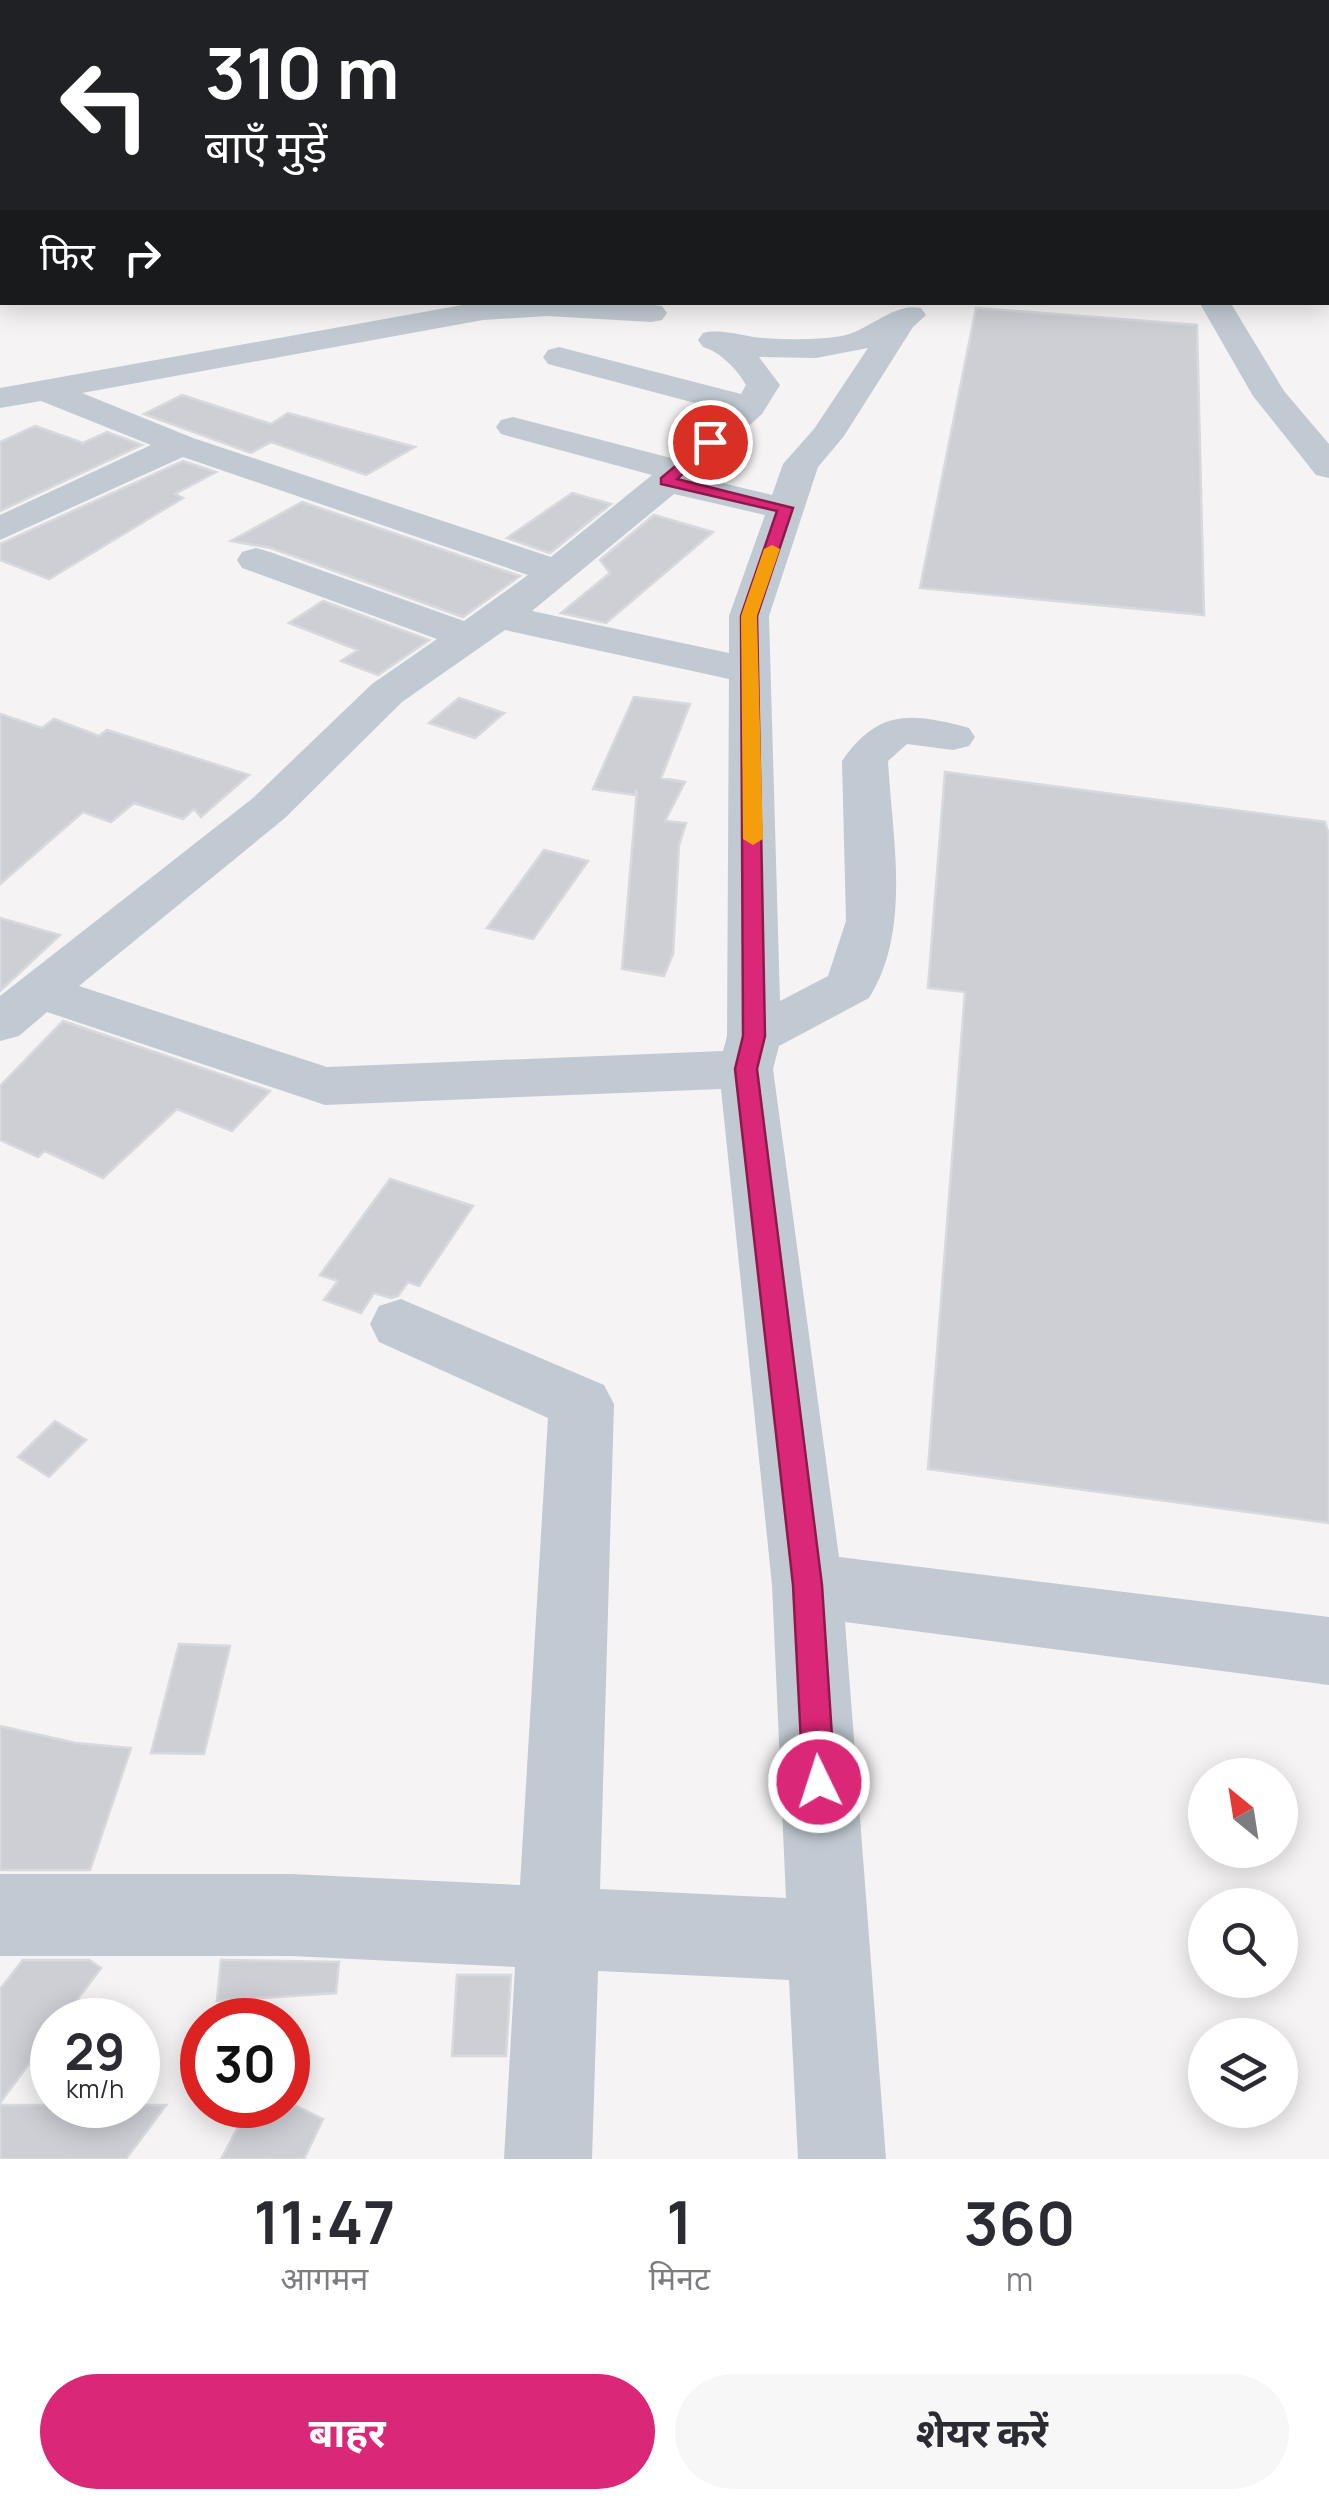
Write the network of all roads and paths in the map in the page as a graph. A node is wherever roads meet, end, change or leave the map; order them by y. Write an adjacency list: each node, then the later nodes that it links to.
1 (426, 305): 9 (street)
2 (541, 305): 4 (street); 10 (street)
3 (1216, 305): 15 (street)
4 (647, 308): 6 (street)
5 (909, 314): 7 (street); 17 (street)
6 (723, 342): 7 (street); 12 (street)
7 (791, 348): 17 (street)
8 (559, 357): 12 (street)
9 (0, 383)
10 (46, 390): 11 (street); 14 (street)
11 (0, 398)
12 (750, 407): 16 (street)
13 (513, 427): 16 (street)
14 (182, 445): 18 (street); 20 (street)
15 (1329, 467)
16 (672, 476): 17 (street); 20 (street)
17 (794, 486): 22 (street)
18 (0, 529)
19 (256, 560): 21 (street)
20 (556, 572): 21 (street)
21 (482, 626): 22 (street); 24 (street)
22 (752, 671): 25 (street)
23 (953, 737): 25 (street)
24 (12, 1010): 25 (street)
25 (750, 1052): 27 (street)
26 (401, 1324): 30 (street)
27 (807, 1585): 28 (street); 31 (street)
28 (1329, 1651)
29 (0, 1915): 30 (street)
30 (560, 1928): 31 (street); 32 (street)
31 (829, 1941): 33 (street)
32 (548, 2159)
33 (842, 2159)

